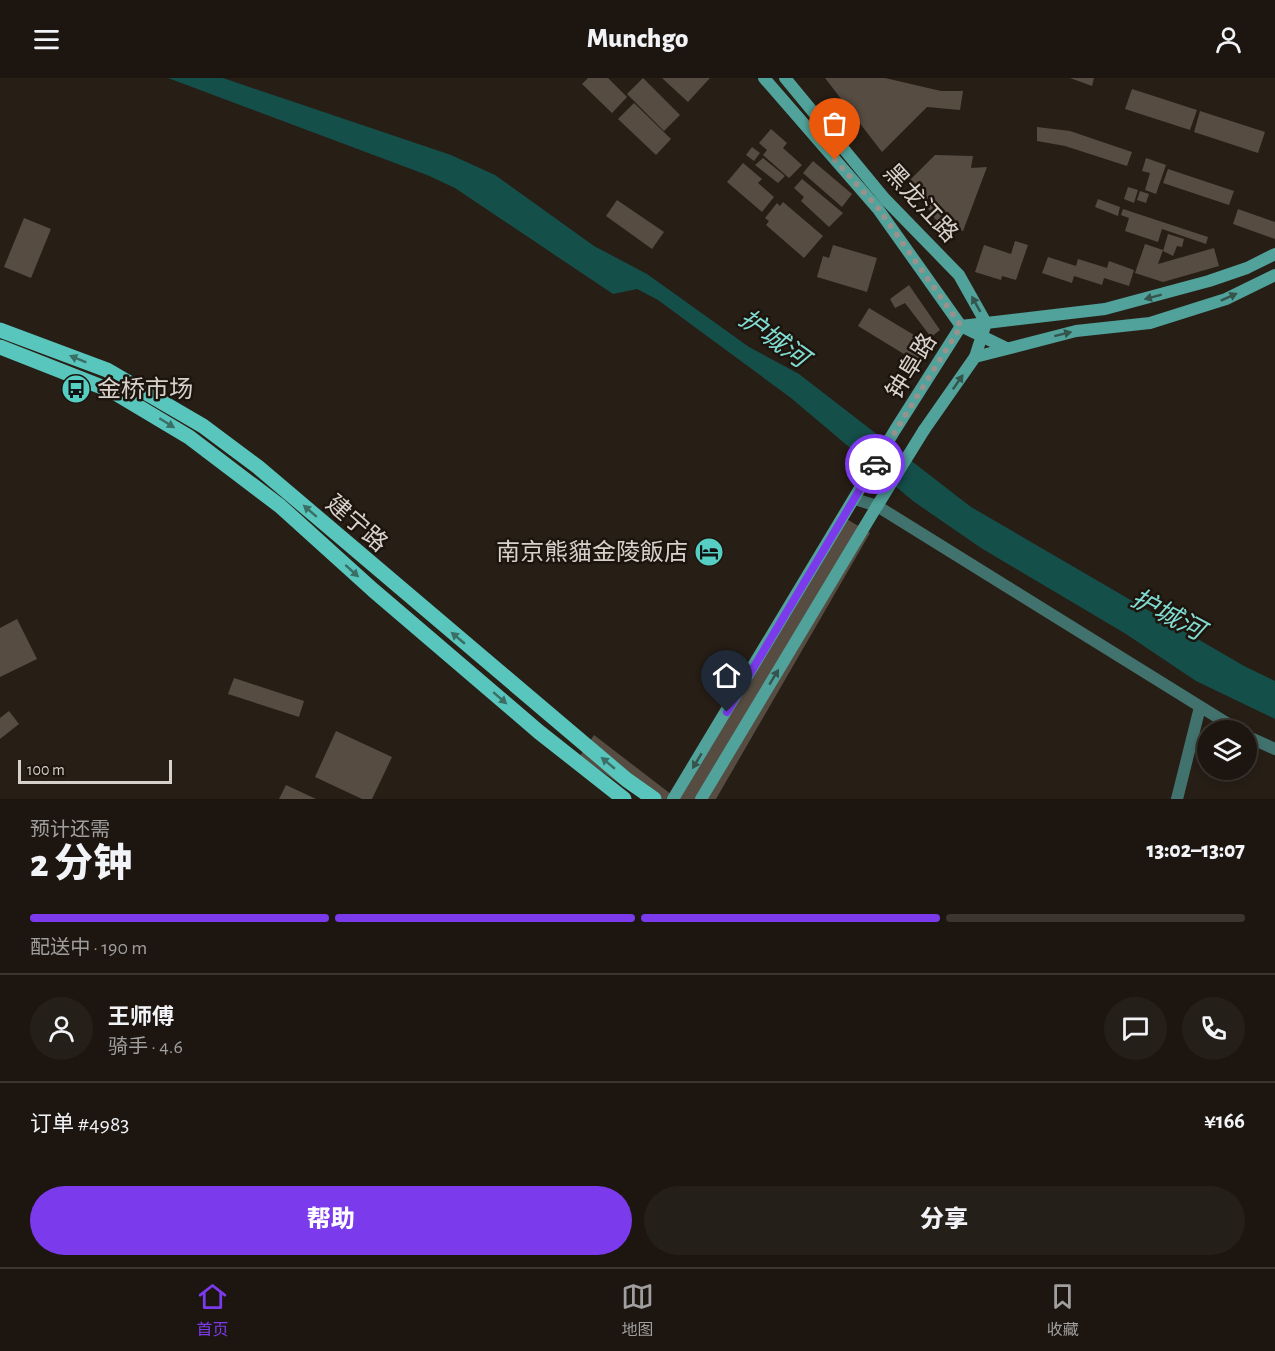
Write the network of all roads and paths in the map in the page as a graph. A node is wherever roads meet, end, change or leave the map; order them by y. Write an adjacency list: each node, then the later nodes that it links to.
1 (764, 78): 6 (main road, 黑龙江路)
2 (785, 78): 5 (main road, 黑龙江路, one-way to 2)
3 (1275, 254): 5 (main road, 钟阜路, one-way to 5)
4 (1275, 274): 10 (main road, 钟阜路, one-way to 4)
5 (986, 322): 6 (main road, 钟阜路); 8 (main road)
6 (961, 326): 8 (main road, 黑龙江路); 12 (main road, 钟阜路)
7 (0, 330): 19 (main road, 建宁路, one-way to 7)
8 (983, 337): 10 (main road, 黑龙江路); 11 (main road)
9 (0, 347): 18 (main road, 建宁路, one-way to 18)
10 (1006, 348): 11 (main road, 钟阜路)
11 (975, 357): 13 (main road, 钟阜路, one-way to 11, bridge)
12 (855, 499): 13 (street); 20 (main road, 钟阜路, one-way to 20)
13 (877, 507): 14 (street); 21 (main road, 钟阜路, one-way to 13)
14 (1200, 707): 15 (street); 22 (street)
15 (1221, 720)
16 (1257, 741): 17 (street)
17 (1275, 748)
18 (624, 799)
19 (654, 799)
20 (673, 799)
21 (701, 799)
22 (1177, 799)

